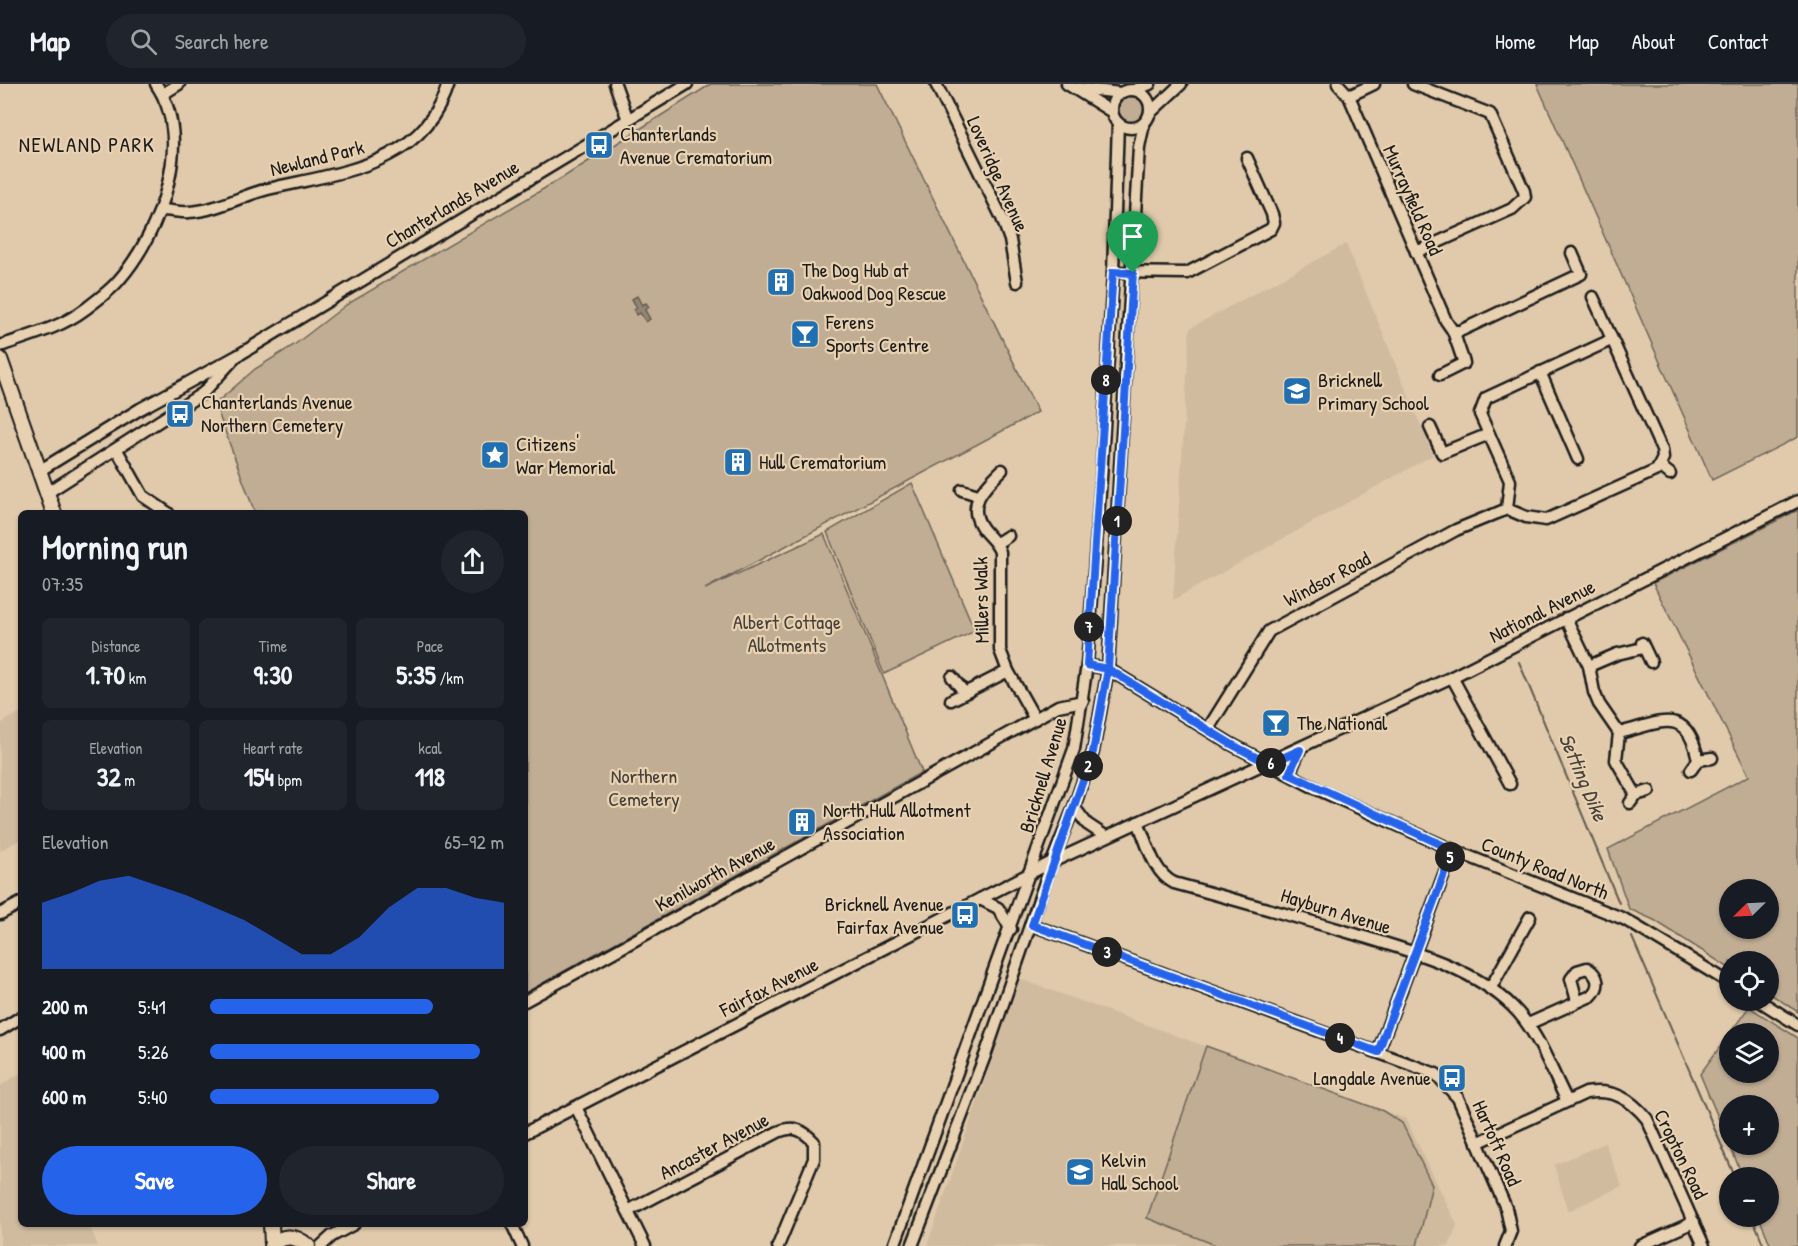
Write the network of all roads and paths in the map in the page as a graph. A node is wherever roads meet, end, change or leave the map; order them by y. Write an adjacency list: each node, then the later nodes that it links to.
1 (156, 84): 15 (street)
2 (179, 84): 15 (street)
3 (448, 84): 23 (street, Newland Park)
4 (615, 84): 19 (street)
5 (687, 84): 19 (street, Chanterlands Avenue)
6 (936, 84): 28 (street, Loveridge Avenue)
7 (1150, 84): 13 (street)
8 (1181, 84): 18 (street)
9 (1338, 84): 16 (street, Murrayfield Road)
10 (1374, 84): 16 (street)
11 (1413, 84): 24 (street)
12 (1071, 86): 14 (street); 17 (street)
13 (1134, 90): 14 (street); 18 (street)
14 (1120, 93): 17 (street)
15 (163, 94): 23 (street)
16 (1349, 96): 24 (street, Murrayfield Road)
17 (1112, 112): 20 (street)
18 (1150, 113): 21 (street)
19 (628, 120): 33 (street, Chanterlands Avenue)
20 (1118, 123): 21 (street); 26 (street, Bricknell Avenue)
21 (1144, 124): 27 (street, Bricknell Avenue)
22 (1247, 158): 27 (street)
23 (161, 210): 32 (street)
24 (1416, 252): 30 (street, Murrayfield Road)
25 (1572, 253): 30 (street)
26 (1113, 272): 27 (street); 41 (street, Bricknell Avenue)
27 (1133, 273): 42 (street, Bricknell Avenue)
28 (1017, 282)
29 (1593, 297): 31 (street)
30 (1454, 331): 36 (street, Murrayfield Road)
31 (1611, 340): 35 (street); 43 (street)
32 (0, 346)
33 (237, 356): 39 (street, Chanterlands Avenue); 45 (street, Chanterlands Avenue)
34 (0, 359): 45 (main road)
35 (1540, 372): 38 (street); 40 (street)
36 (1440, 375)
37 (1430, 427): 38 (street)
38 (1489, 434): 51 (street)
39 (117, 450): 48 (street, Chanterlands Avenue); 53 (street)
40 (1578, 459)
41 (1101, 463): 42 (street); 57 (street, Bricknell Avenue)
42 (1121, 465): 58 (street, Bricknell Avenue)
43 (1660, 466): 46 (street); 51 (street)
44 (1002, 470): 49 (street)
45 (39, 471): 48 (main road)
46 (1670, 474)
47 (962, 490): 49 (street)
48 (46, 493): 52 (main road)
49 (978, 495): 55 (street, Millers Walk)
50 (1798, 501): 56 (street, National Avenue)
51 (1507, 509): 70 (street, Windsor Road)
52 (53, 510)
53 (164, 510)
54 (1008, 537): 55 (street, Millers Walk)
55 (997, 543): 63 (street, Millers Walk)
56 (1566, 618): 61 (street); 65 (street, National Avenue)
57 (1089, 626): 58 (street); 60 (street, Bricknell Avenue)
58 (1110, 627): 62 (street, Bricknell Avenue)
59 (1651, 662): 61 (street)
60 (1087, 665): 62 (street, County Road North); 68 (street, Bricknell Avenue)
61 (1589, 666): 71 (street)
62 (1108, 669): 70 (street, County Road North); 74 (street, Bricknell Avenue)
63 (1008, 671): 66 (street); 69 (street, Millers Walk)
64 (952, 677): 66 (street)
65 (1452, 677): 73 (street, National Avenue); 80 (street)
66 (964, 692): 67 (street)
67 (951, 700)
68 (1083, 701): 69 (street, Kenilworth Avenue); 72 (street, Bricknell Avenue)
69 (1035, 719): 97 (street, Kenilworth Avenue)
70 (1208, 729): 77 (street, County Road North)
71 (1619, 733): 76 (street); 81 (street)
72 (1074, 749): 74 (street); 87 (street, Bricknell Avenue)
73 (1300, 750): 77 (street, National Avenue); 79 (street)
74 (1093, 752): 82 (street, Bricknell Avenue)
75 (1712, 758): 76 (street)
76 (1698, 760): 78 (street)
77 (1269, 764): 79 (street, County Road North); 83 (street, National Avenue)
78 (1691, 770)
79 (1289, 774): 85 (street, County Road North)
80 (1510, 784)
81 (1649, 791)
82 (1074, 807): 84 (street, Bricknell Avenue); 86 (street, Bricknell Avenue)
83 (1138, 822): 84 (street, National Avenue); 94 (street, Hayburn Avenue)
84 (1105, 836): 86 (street, National Avenue)
85 (1453, 850): 94 (street); 95 (street, County Road North)
86 (1052, 862): 87 (street, National Avenue); 92 (street, Bricknell Avenue)
87 (1030, 873): 88 (street, Fairfax Avenue); 93 (street, Bricknell Avenue)
88 (980, 899): 93 (street); 106 (street, Fairfax Avenue)
89 (18, 905): 90 (street)
90 (0, 914)
91 (1530, 917): 96 (street)
92 (1032, 925): 104 (street, Hartoft Road); 110 (street, Bricknell Avenue)
93 (1011, 929): 109 (street, Bricknell Avenue)
94 (1413, 954): 96 (street, Hayburn Avenue); 104 (street)
95 (1719, 976)
96 (1490, 989): 101 (street, Hayburn Avenue)
97 (528, 999)
98 (1577, 1001): 101 (street)
99 (1776, 1011): 102 (street)
100 (18, 1019): 103 (street)
101 (1528, 1024): 105 (street, Hayburn Avenue)
102 (1798, 1025)
103 (0, 1030)
104 (1378, 1052): 108 (street, Hartoft Road)
105 (1566, 1101): 108 (street, Cropton Road); 112 (street, Cropton Road)
106 (576, 1107): 107 (street, Fairfax Avenue); 111 (street)
107 (528, 1131)
108 (1477, 1143): 126 (street, Hartoft Road)
109 (909, 1201): 110 (street); 124 (street, Bricknell Avenue)
110 (927, 1207): 125 (street, Bricknell Avenue)
111 (628, 1211): 120 (street, Ancaster Avenue); 123 (street)
112 (1694, 1222): 127 (street); 128 (street, Cropton Road)
113 (271, 1227): 119 (main road)
114 (289, 1227): 118 (main road)
115 (348, 1227): 117 (street)
116 (513, 1227): 122 (street)
117 (332, 1236): 118 (street); 121 (street)
118 (301, 1241): 119 (main road)
119 (272, 1245)
120 (781, 1245)
121 (321, 1246)
122 (522, 1246)
123 (645, 1246)
124 (894, 1246)
125 (912, 1246)
126 (1505, 1246)
127 (1640, 1246)
128 (1704, 1246)

